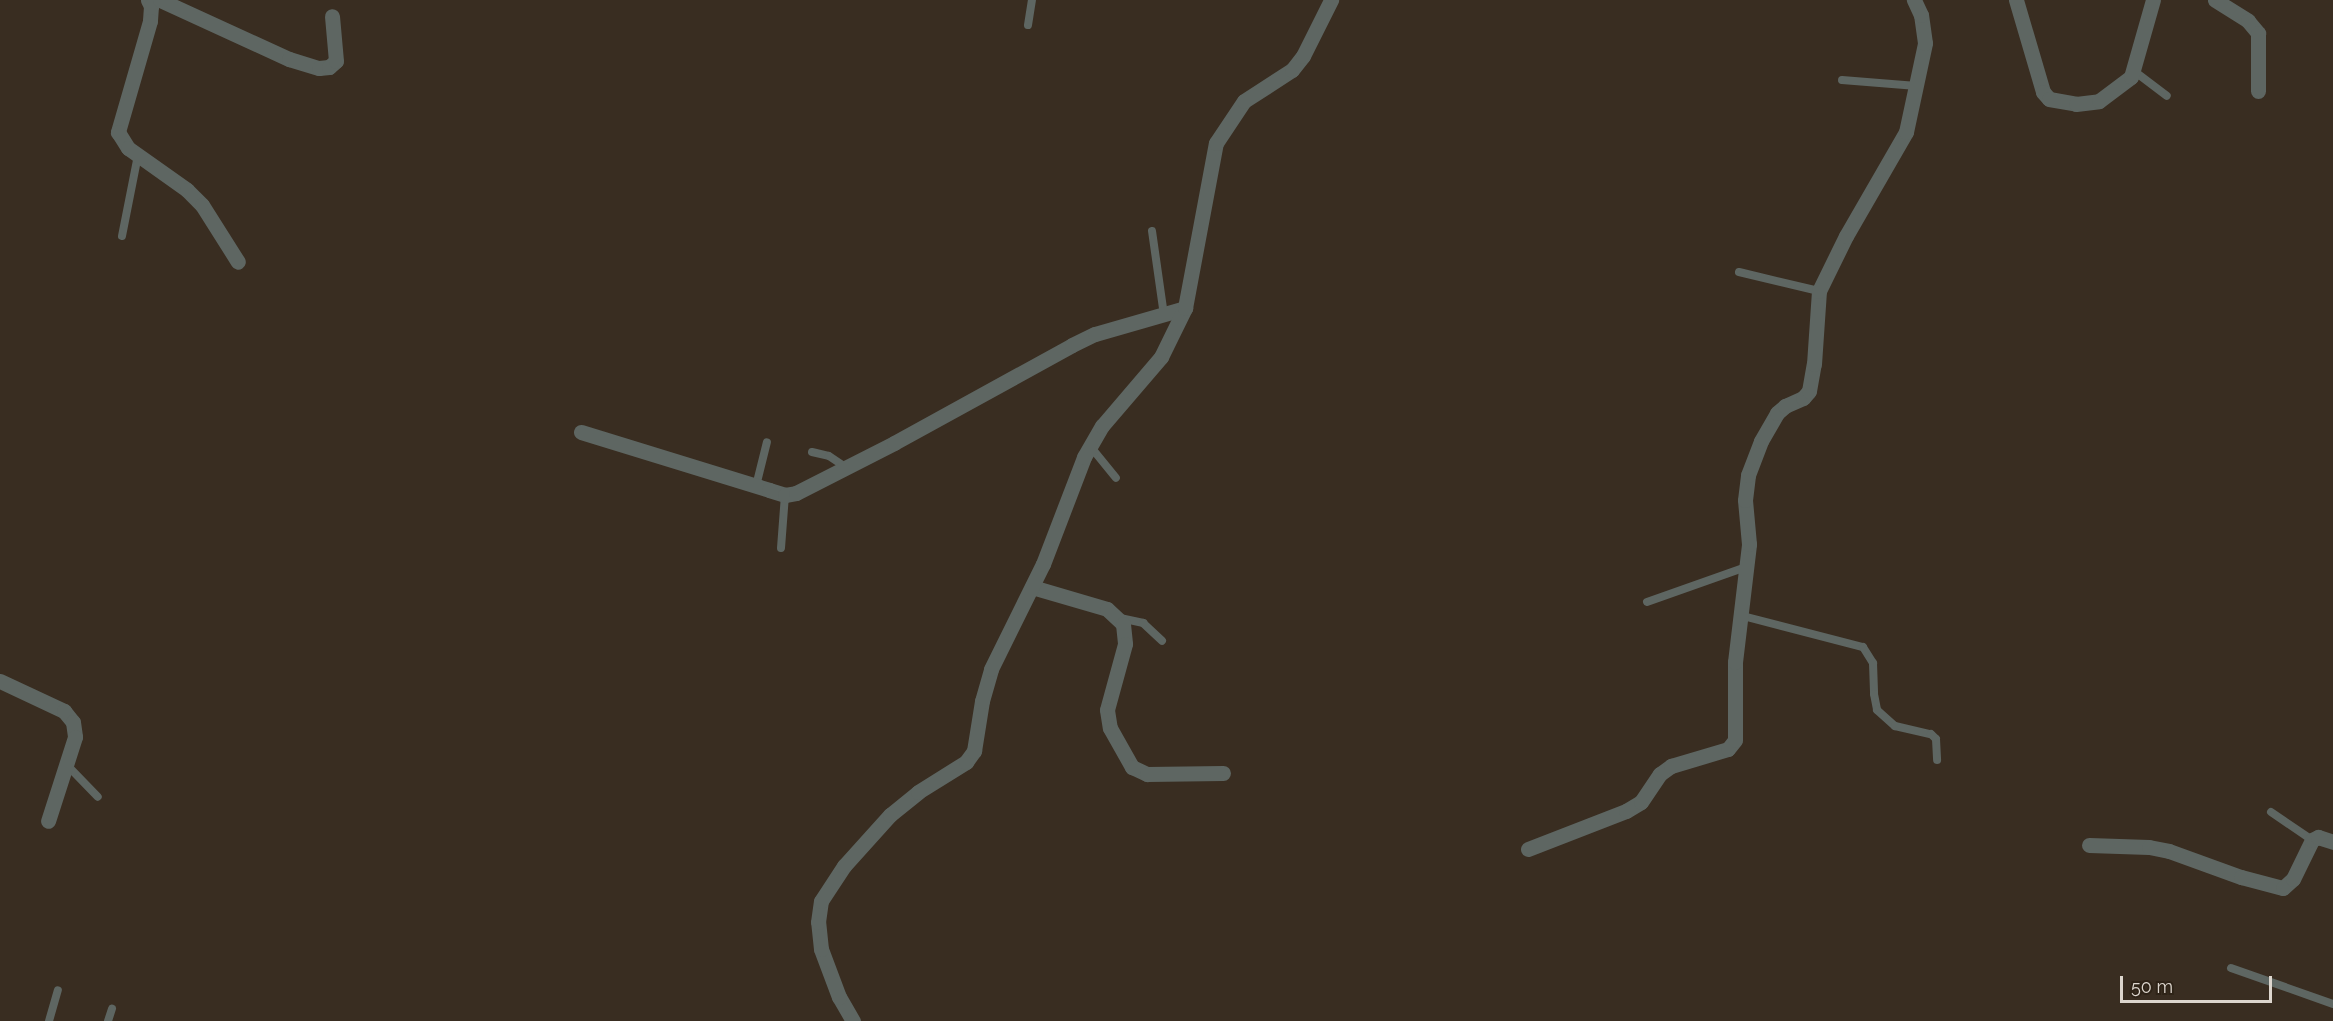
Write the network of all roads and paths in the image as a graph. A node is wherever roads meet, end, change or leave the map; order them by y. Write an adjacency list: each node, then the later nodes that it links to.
1 (148, 0): 16 (street)
2 (160, 0): 9 (street)
3 (1032, 0): 10 (lane)
4 (1331, 0): 22 (street)
5 (1914, 0): 13 (street)
6 (2016, 0): 11 (street)
7 (2153, 0): 11 (street)
8 (2215, 0): 14 (street)
9 (332, 16)
10 (1028, 26)
11 (2134, 71): 15 (lane)
12 (1842, 80): 13 (lane)
13 (1917, 86): 21 (street)
14 (2258, 91)
15 (2167, 96)
16 (138, 155): 18 (lane); 19 (street)
17 (1152, 231): 23 (lane)
18 (122, 236)
19 (238, 262)
20 (1739, 272): 21 (lane)
21 (1819, 291): 33 (street)
22 (1185, 308): 23 (street); 26 (street)
23 (1164, 315): 28 (street)
24 (582, 432): 30 (street)
25 (767, 442): 30 (lane)
26 (1090, 446): 29 (lane); 34 (street)
27 (812, 452): 28 (lane)
28 (847, 468): 31 (street)
29 (1116, 478)
30 (756, 486): 31 (street)
31 (785, 495): 32 (lane)
32 (781, 548)
33 (1746, 567): 35 (lane); 36 (street)
34 (1032, 587): 37 (street); 56 (street)
35 (1647, 602)
36 (1739, 615): 40 (lane); 49 (street)
37 (1119, 618): 38 (lane); 42 (street)
38 (1162, 641)
39 (0, 681): 41 (street)
40 (1937, 760)
41 (66, 763): 43 (lane); 45 (street)
42 (1223, 773)
43 (98, 797)
44 (2271, 812): 46 (lane)
45 (48, 821)
46 (2312, 840): 47 (street); 48 (street)
47 (2333, 842)
48 (2089, 845)
49 (1528, 849)
50 (2231, 968): 52 (lane)
51 (58, 990): 54 (lane)
52 (2333, 1004)
53 (112, 1009): 55 (lane)
54 (49, 1021)
55 (108, 1021)
56 (853, 1021)

